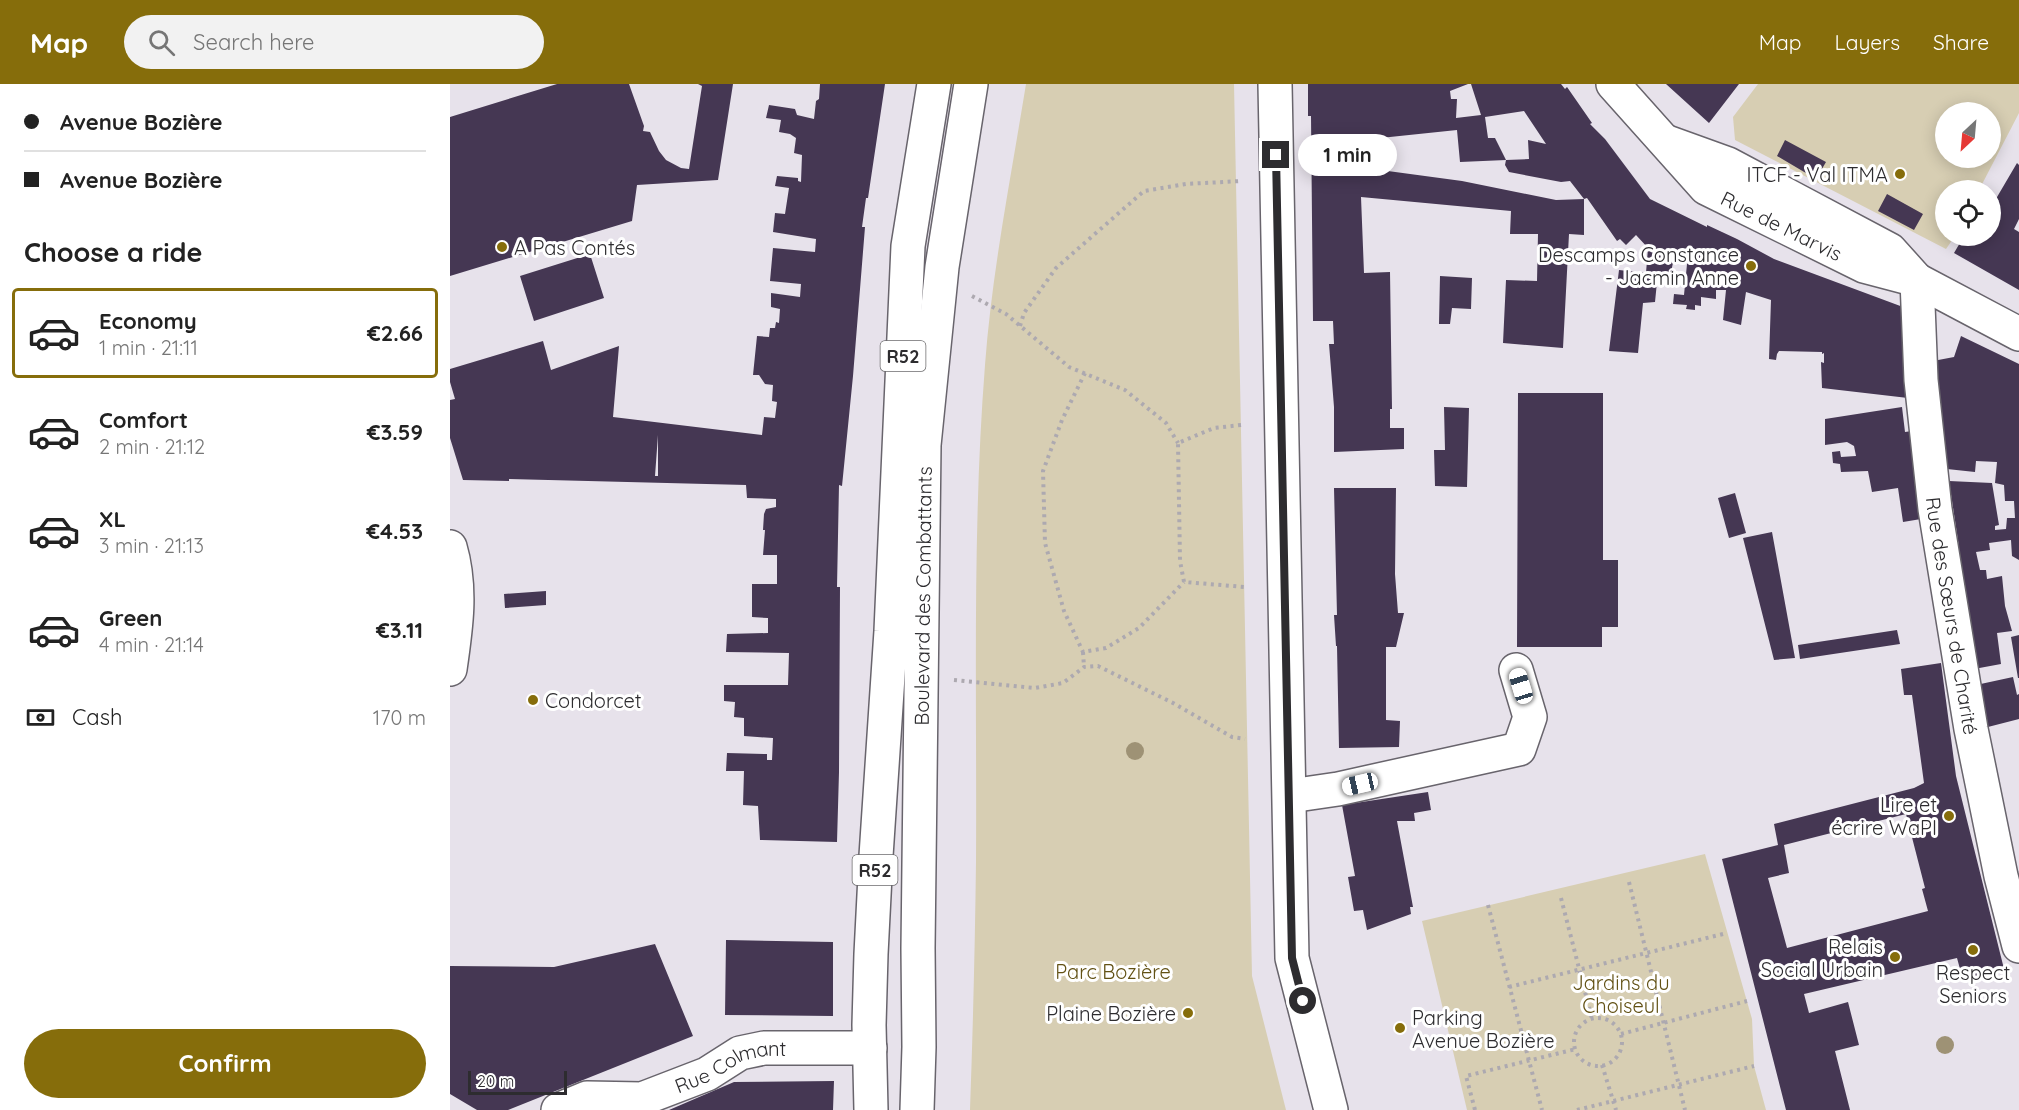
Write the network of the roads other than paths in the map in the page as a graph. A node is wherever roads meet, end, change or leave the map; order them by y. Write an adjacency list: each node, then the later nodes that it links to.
1 (934, 84): 13 (street, Boulevard des Combattants / R52)
2 (970, 84): 16 (street, Boulevard des Combattants / R52)
3 (1275, 84): 10 (street)
4 (1613, 84): 5 (street, Rue de Marvis)
5 (1917, 280): 6 (street, Rue de Marvis); 11 (street, Rue des Sœurs de Charité)
6 (2019, 334)
7 (450, 547): 8 (street)
8 (450, 669)
9 (1516, 670): 10 (street)
10 (1290, 796): 17 (street)
11 (2010, 873): 12 (street, Rue des Sœurs de Charité)
12 (2019, 946)
13 (870, 1048): 14 (street, Rue Colmant); 15 (street, Boulevard des Combattants / R52)
14 (558, 1110)
15 (872, 1110)
16 (917, 1110)
17 (1331, 1110)

